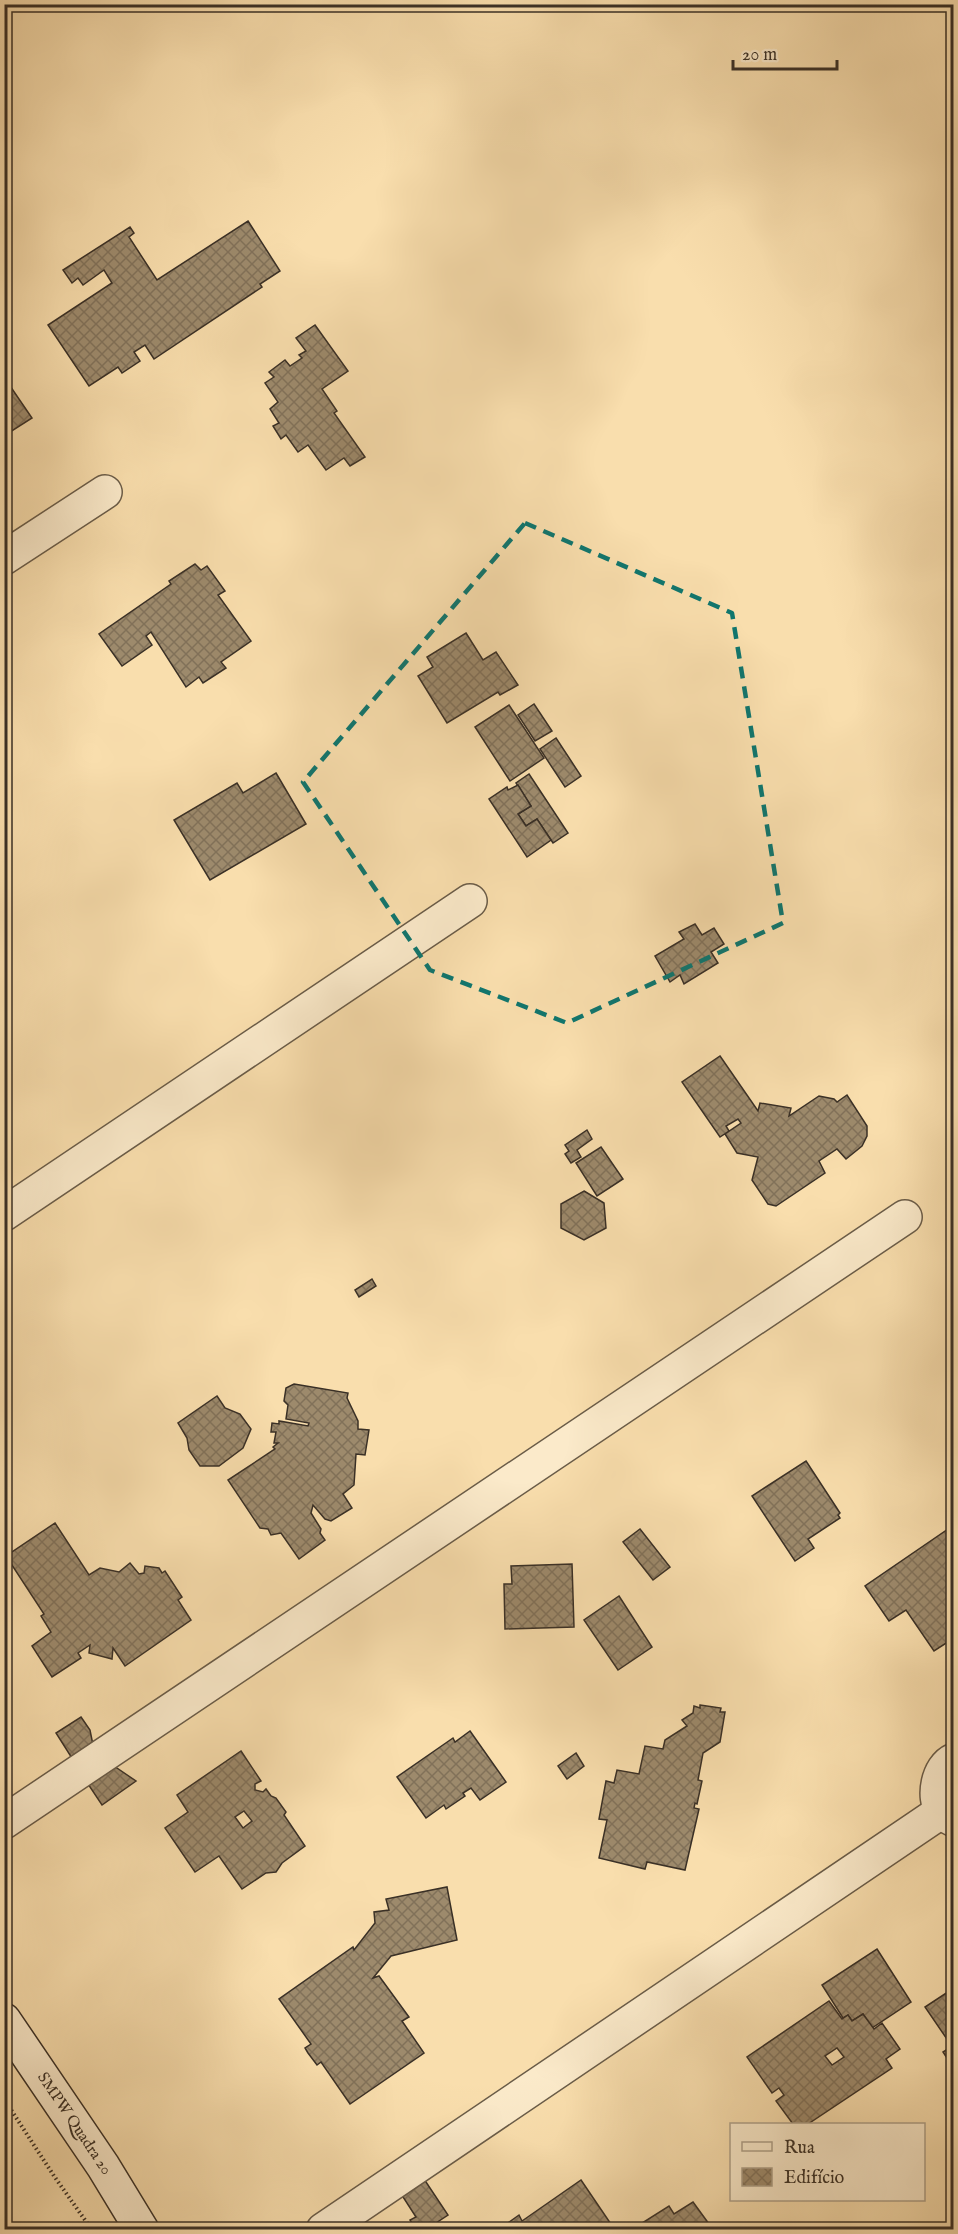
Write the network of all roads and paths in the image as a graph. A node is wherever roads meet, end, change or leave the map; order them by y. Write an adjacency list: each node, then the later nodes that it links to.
1 (105, 492): 2 (street)
2 (4, 558)
3 (470, 901): 4 (street)
4 (4, 1214)
5 (905, 1217): 8 (street)
6 (954, 1760): 7 (street)
7 (948, 1816): 13 (street)
8 (4, 1822)
9 (4, 2020): 12 (street, SMPW Quadra 20)
10 (4, 2099): 11 (path)
11 (92, 2229)
12 (142, 2229)
13 (323, 2229)

